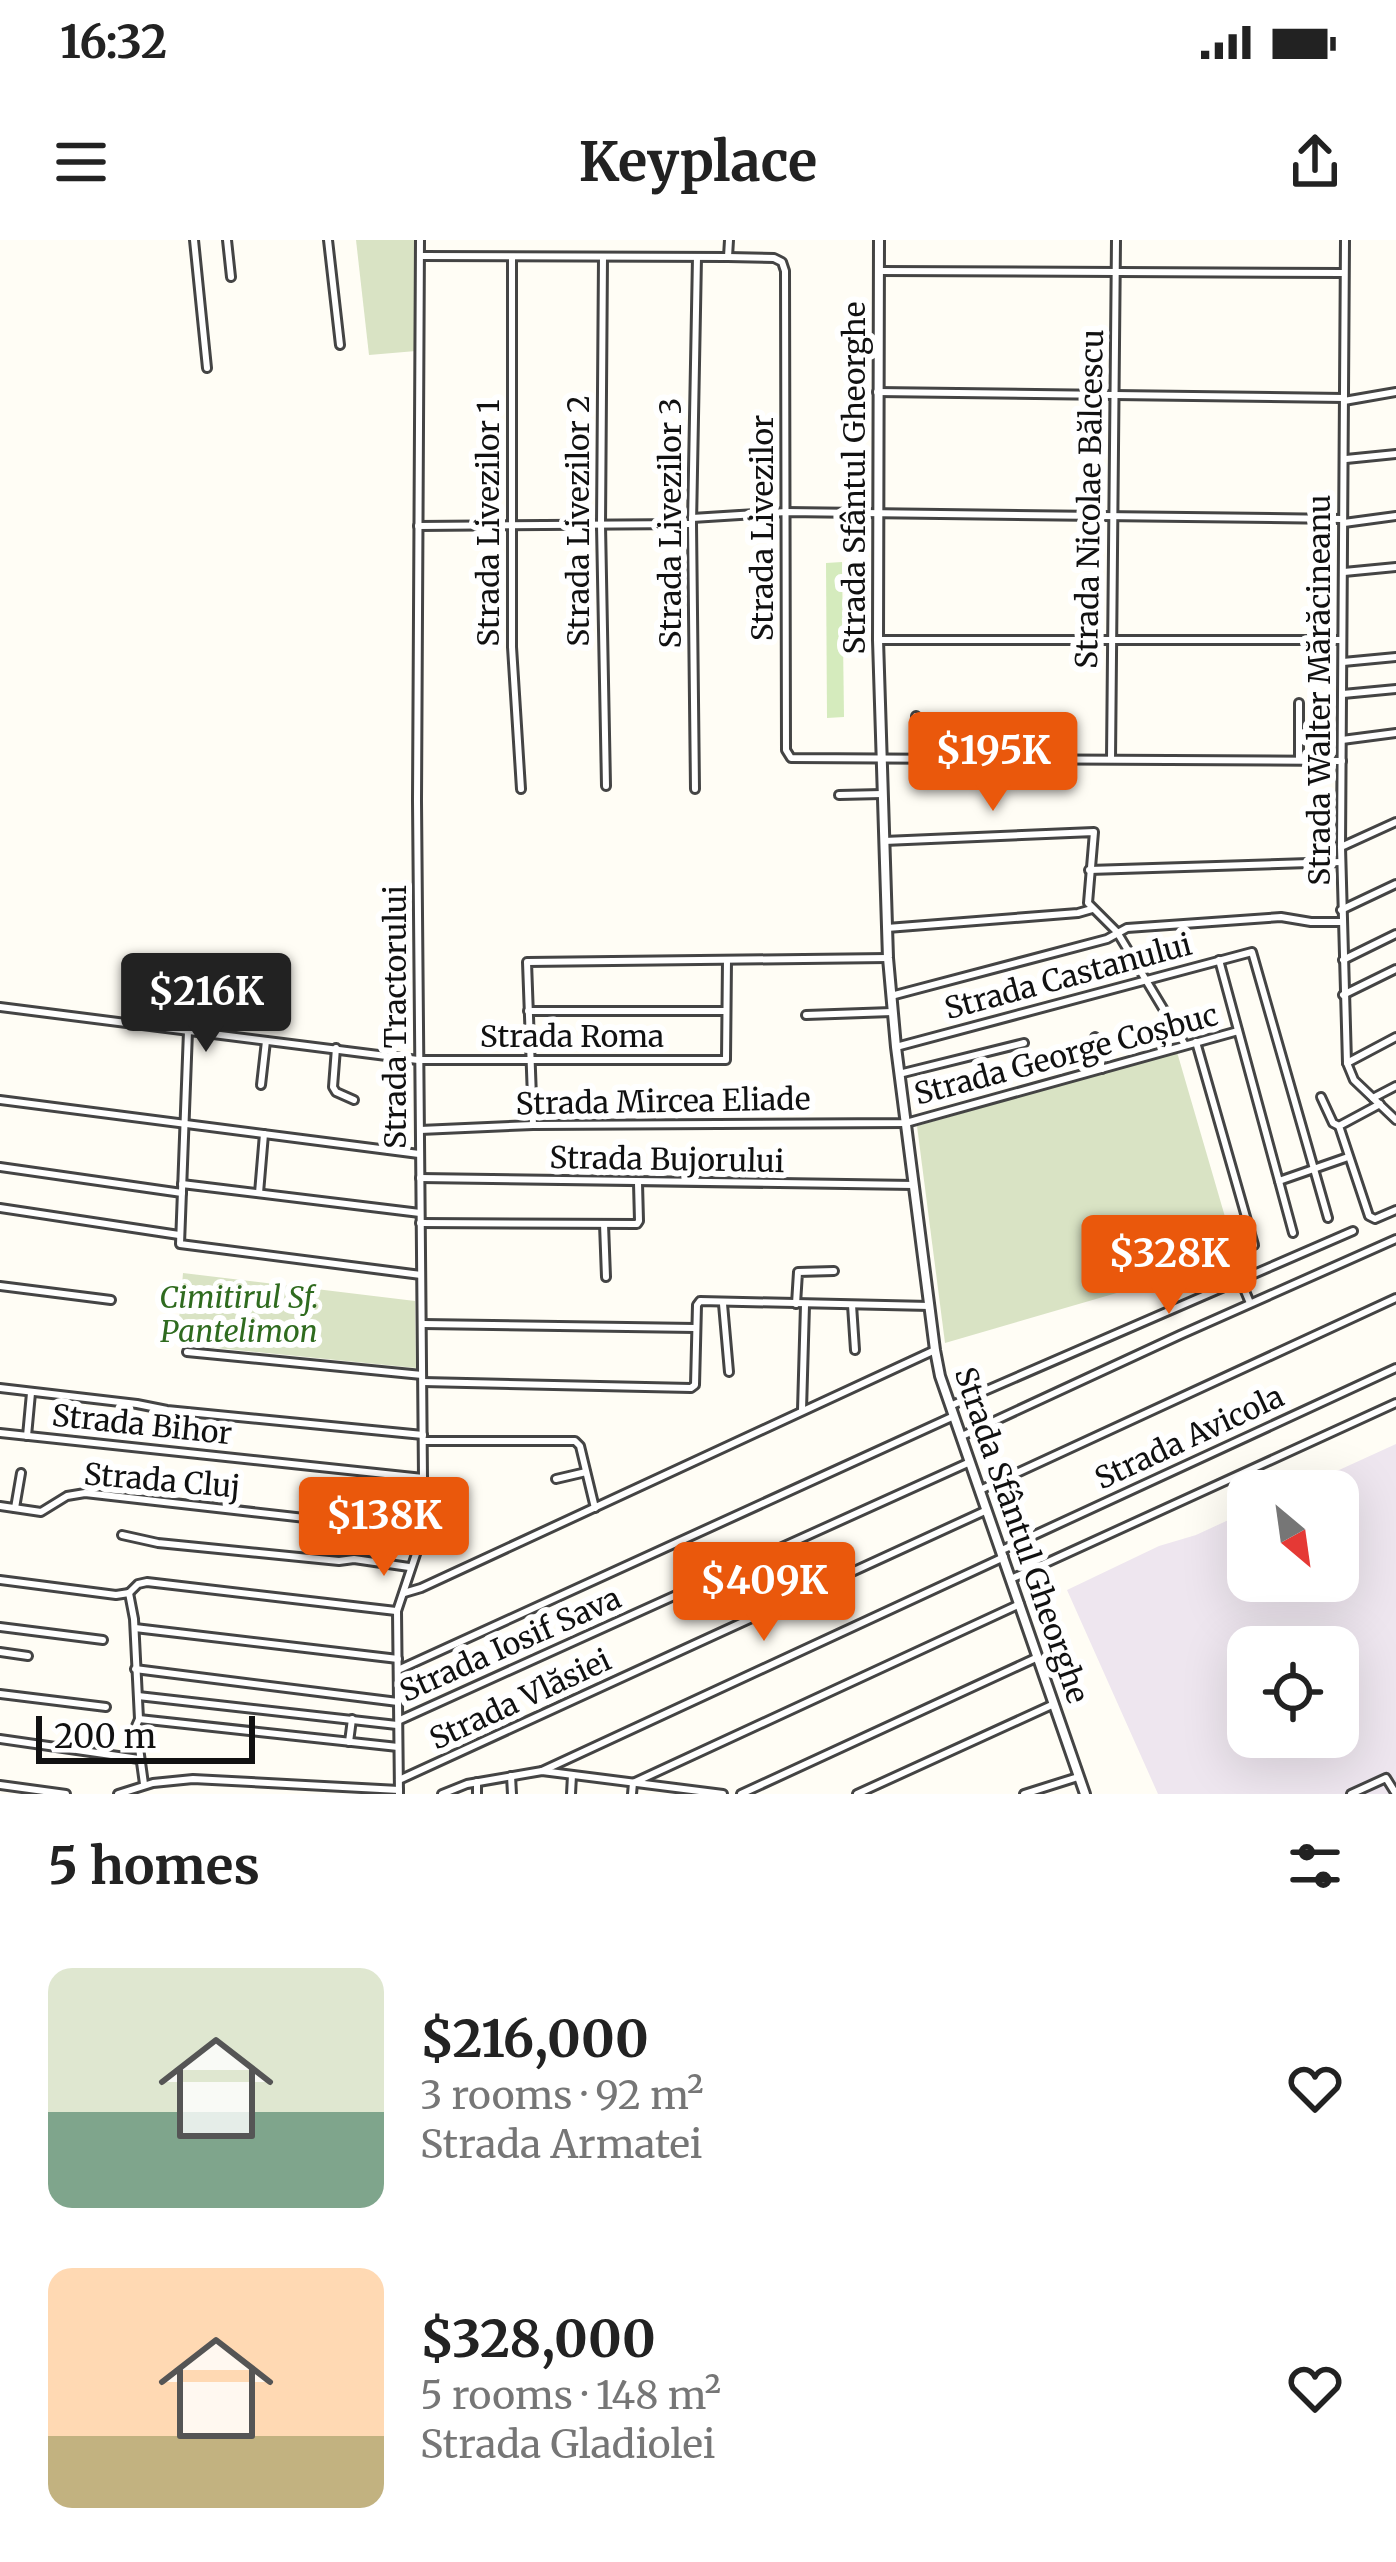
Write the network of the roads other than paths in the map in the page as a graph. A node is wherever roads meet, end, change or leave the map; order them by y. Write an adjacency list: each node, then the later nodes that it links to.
1 (194, 240): 19 (street)
2 (226, 240): 17 (street)
3 (328, 240): 18 (street)
4 (420, 240): 9 (street, Strada Tractorului)
5 (729, 240): 13 (street)
6 (879, 240): 14 (street, Strada Sfântul Gheorghe)
7 (1116, 240): 15 (street, Strada Nicolae Bălcescu)
8 (1345, 240): 16 (street, Strada Walter Mărăcineanu)
9 (420, 256): 10 (street, Strada Livezilor); 33 (street, Strada Tractorului)
10 (512, 256): 12 (street, Strada Livezilor); 34 (street, Strada Livezilor 1)
11 (697, 256): 12 (street, Strada Livezilor); 13 (street, Strada Livezilor); 30 (street, Strada Livezilor 3)
12 (603, 257): 32 (street, Strada Livezilor 2)
13 (728, 257): 26 (street, Strada Livezilor)
14 (878, 272): 15 (street); 20 (street, Strada Sfântul Gheorghe)
15 (1116, 272): 16 (street); 22 (street, Strada Nicolae Bălcescu)
16 (1344, 273): 23 (street, Strada Walter Mărăcineanu)
17 (231, 277)
18 (340, 345)
19 (207, 368)
20 (878, 392): 22 (street); 27 (street, Strada Sfântul Gheorghe)
21 (1396, 392): 23 (street)
22 (1115, 395): 23 (street); 29 (street, Strada Nicolae Bălcescu)
23 (1344, 399): 25 (street, Strada Walter Mărăcineanu)
24 (1396, 454): 25 (street)
25 (1345, 460): 31 (street, Strada Walter Mărăcineanu)
26 (787, 512): 27 (street); 30 (street); 48 (street, Strada Livezilor)
27 (878, 515): 29 (street); 38 (street, Strada Sfântul Gheorghe)
28 (1396, 516): 31 (street)
29 (1114, 518): 31 (street); 37 (street, Strada Nicolae Bălcescu)
30 (692, 521): 32 (street); 55 (street, Strada Livezilor 3)
31 (1344, 521): 36 (street, Strada Walter Mărăcineanu)
32 (601, 525): 34 (street); 53 (street, Strada Livezilor 2)
33 (418, 526): 34 (street); 94 (street, Strada Tractorului)
34 (511, 526): 54 (street, Strada Livezilor 1)
35 (1396, 567): 36 (street)
36 (1344, 572): 39 (street, Strada Walter Mărăcineanu)
37 (1112, 639): 38 (street); 39 (street); 50 (street, Strada Nicolae Bălcescu)
38 (878, 640): 48 (street, Strada Sfântul Gheorghe)
39 (1343, 640): 41 (street, Strada Walter Mărăcineanu)
40 (1396, 657): 41 (street)
41 (1343, 662): 43 (street, Strada Walter Mărăcineanu)
42 (1396, 689): 43 (street)
43 (1343, 694): 47 (street, Strada Walter Mărăcineanu)
44 (1299, 703): 51 (street)
45 (916, 716): 49 (street)
46 (1396, 733): 47 (street)
47 (1342, 740): 52 (street, Strada Walter Mărăcineanu)
48 (880, 760): 49 (street); 56 (street, Strada Sfântul Gheorghe)
49 (915, 760): 50 (street)
50 (1111, 760): 51 (street)
51 (1299, 760): 52 (street)
52 (1342, 760): 60 (street, Strada Walter Mărăcineanu)
53 (606, 786)
54 (520, 789)
55 (695, 789)
56 (882, 794): 57 (street); 59 (street, Strada Sfântul Gheorghe)
57 (839, 795)
58 (1396, 823): 60 (street)
59 (884, 841): 62 (street); 67 (street, Strada Sfântul Gheorghe)
60 (1341, 848): 61 (street, Strada Walter Mărăcineanu)
61 (1341, 862): 62 (street); 65 (street, Strada Walter Mărăcineanu)
62 (1089, 870): 64 (street)
63 (1396, 884): 65 (street)
64 (1093, 909): 67 (street); 68 (street)
65 (1341, 910): 66 (street, Strada Walter Mărăcineanu)
66 (1342, 922): 68 (street); 73 (street, Strada Walter Mărăcineanu)
67 (887, 928): 70 (street, Strada Sfântul Gheorghe)
68 (1117, 932): 75 (street); 77 (street)
69 (1396, 934): 73 (street)
70 (888, 958): 72 (street); 77 (street, Strada Sfântul Gheorghe)
71 (1219, 959): 75 (street, Strada Castanului); 84 (street); 114 (street, Strada Castanului)
72 (727, 960): 79 (street); 80 (street)
73 (1342, 960): 76 (street, Strada Walter Mărăcineanu)
74 (1396, 969): 76 (street)
75 (1145, 980): 90 (street); 91 (street, Strada Castanului)
76 (1343, 995): 95 (street, Strada Walter Mărăcineanu)
77 (891, 996): 81 (street, Strada Sfântul Gheorghe)
78 (0, 1007): 83 (street, Strada Roma)
79 (528, 1011): 80 (street); 93 (street)
80 (726, 1011): 93 (street, Strada Roma)
81 (892, 1012): 82 (street); 91 (street, Strada Sfântul Gheorghe)
82 (806, 1015)
83 (188, 1031): 87 (street, Strada Roma); 106 (street)
84 (1238, 1031): 88 (street, Strada George Coșbuc); 116 (street)
85 (1095, 1037): 96 (street)
86 (1396, 1037): 95 (street)
87 (266, 1041): 92 (street, Strada Roma); 98 (street)
88 (1196, 1042): 90 (street, Strada George Coșbuc); 130 (street)
89 (1024, 1043): 97 (street)
90 (1185, 1045): 96 (street, Strada George Coșbuc)
91 (896, 1047): 97 (street, Strada Sfântul Gheorghe)
92 (336, 1048): 94 (street, Strada Roma); 102 (street)
93 (529, 1059): 94 (street, Strada Roma); 107 (street)
94 (418, 1060): 109 (street, Strada Tractorului)
95 (1346, 1064): 103 (street)
96 (1102, 1069): 105 (street, Strada George Coșbuc)
97 (899, 1074): 105 (street, Strada Sfântul Gheorghe)
98 (261, 1085)
99 (1396, 1086): 103 (street)
100 (1321, 1097): 108 (street)
101 (0, 1100): 106 (street)
102 (354, 1100)
103 (1376, 1101): 104 (street); 108 (street)
104 (1396, 1120)
105 (906, 1123): 107 (street, Strada Mircea Eliade); 118 (street, Strada Sfântul Gheorghe)
106 (184, 1124): 110 (street); 119 (street)
107 (532, 1125): 109 (street, Strada Mircea Eliade)
108 (1339, 1126): 112 (street)
109 (420, 1130): 111 (street, Strada Tractorului)
110 (265, 1134): 111 (street); 120 (street)
111 (420, 1154): 115 (street, Strada Tractorului)
112 (1348, 1157): 114 (street); 122 (street)
113 (0, 1167): 119 (street)
114 (1314, 1169): 116 (street); 123 (street)
115 (420, 1178): 117 (street, Strada Bujorului); 124 (street, Strada Tractorului)
116 (1279, 1181): 127 (street)
117 (638, 1183): 118 (street, Strada Bujorului); 125 (street)
118 (914, 1185): 142 (street, Strada Sfântul Gheorghe)
119 (182, 1188): 120 (street); 129 (street)
120 (259, 1193): 124 (street)
121 (0, 1208): 129 (street)
122 (1396, 1210)
123 (1328, 1217)
124 (420, 1218): 125 (street); 132 (street, Strada Tractorului)
125 (604, 1224): 133 (street)
126 (1353, 1231): 134 (street)
127 (1293, 1233)
128 (1396, 1239): 139 (street)
129 (179, 1240): 132 (street)
130 (1254, 1245)
131 (834, 1271): 140 (street)
132 (421, 1275): 143 (street, Strada Tractorului)
133 (605, 1277)
134 (1240, 1279): 139 (street); 155 (street)
135 (0, 1286): 137 (street)
136 (1396, 1298): 165 (street)
137 (111, 1300)
138 (722, 1303): 140 (street); 144 (street); 149 (street)
139 (1250, 1303): 158 (street)
140 (801, 1305): 141 (street); 154 (street)
141 (852, 1306): 142 (street); 145 (street)
142 (929, 1306): 146 (street, Strada Sfântul Gheorghe)
143 (422, 1324): 144 (street); 150 (street, Strada Tractorului)
144 (695, 1328): 150 (street)
145 (855, 1350)
146 (935, 1350): 154 (street); 155 (street, Strada Sfântul Gheorghe)
147 (187, 1352): 150 (street)
148 (1396, 1368): 172 (street, Strada Avicola)
149 (729, 1372)
150 (422, 1379): 159 (street, Strada Tractorului)
151 (0, 1388): 152 (street)
152 (31, 1393): 157 (street); 159 (street)
153 (1396, 1403): 174 (street)
154 (802, 1411): 168 (street)
155 (952, 1411): 158 (street, Strada Sfântul Gheorghe); 188 (street)
156 (0, 1433): 157 (street, Strada Bihor)
157 (27, 1436): 163 (street, Strada Bihor)
158 (961, 1437): 160 (street, Strada Sfântul Gheorghe)
159 (423, 1438): 161 (street); 163 (street, Strada Tractorului)
160 (970, 1462): 165 (street, Strada Sfântul Gheorghe); 196 (street, Strada Iosif Sava)
161 (586, 1472): 164 (street); 168 (street)
162 (21, 1473): 167 (street)
163 (423, 1478): 170 (street, Strada Tractorului)
164 (556, 1479)
165 (980, 1490): 169 (street, Strada Sfântul Gheorghe)
166 (0, 1506): 167 (street)
167 (15, 1508): 170 (street, Strada Cluj)
168 (595, 1508): 177 (street)
169 (987, 1510): 172 (street, Strada Sfântul Gheorghe); 205 (street, Strada Vlăsiei)
170 (422, 1531): 173 (street, Strada Tractorului)
171 (122, 1535): 173 (street)
172 (1003, 1554): 174 (street, Strada Sfântul Gheorghe); 201 (street, Strada Avicola)
173 (410, 1568): 177 (street, Strada Tractorului)
174 (1011, 1579): 178 (street, Strada Sfântul Gheorghe)
175 (0, 1580): 176 (street)
176 (129, 1593): 179 (street); 181 (street)
177 (401, 1594): 179 (street, Strada Tractorului)
178 (1020, 1604): 185 (street, Strada Sfântul Gheorghe); 208 (street)
179 (397, 1611): 186 (street, Strada Tractorului)
180 (0, 1628): 182 (street)
181 (135, 1628): 186 (street); 187 (street)
182 (103, 1640)
183 (0, 1652): 184 (street)
184 (28, 1656)
185 (1038, 1657): 192 (street, Strada Sfântul Gheorghe); 222 (street)
186 (398, 1658): 188 (street, Strada Tractorului)
187 (135, 1669): 190 (street); 191 (street)
188 (398, 1670): 191 (street, Strada Tractorului)
189 (0, 1694): 193 (street)
190 (138, 1696): 194 (street); 195 (street)
191 (398, 1702): 196 (street, Strada Tractorului)
192 (1054, 1704): 204 (street, Strada Sfântul Gheorghe); 223 (street)
193 (106, 1706)
194 (139, 1718): 198 (street); 200 (street)
195 (352, 1719): 196 (street); 198 (street)
196 (398, 1723): 199 (street, Strada Tractorului)
197 (0, 1739): 200 (street)
198 (349, 1742): 199 (street)
199 (399, 1747): 205 (street, Strada Tractorului)
200 (139, 1759): 210 (street)
201 (542, 1771): 202 (street); 203 (street)
202 (572, 1775): 208 (street); 219 (street)
203 (511, 1776): 206 (street); 218 (street)
204 (1079, 1776): 224 (street); 225 (street, Strada Sfântul Gheorghe)
205 (399, 1780): 212 (street, Strada Tractorului)
206 (477, 1782): 216 (street); 217 (street)
207 (247, 1783): 210 (street); 211 (street); 215 (street)
208 (633, 1783): 220 (street); 221 (street)
209 (0, 1785): 214 (street)
210 (144, 1785): 213 (street)
211 (309, 1790): 212 (street)
212 (399, 1792)
213 (122, 1793)
214 (66, 1794)
215 (247, 1794)
216 (442, 1794)
217 (477, 1794)
218 (512, 1794)
219 (572, 1794)
220 (632, 1794)
221 (723, 1794)
222 (741, 1794)
223 (857, 1794)
224 (1024, 1794)
225 (1085, 1794)
226 (1351, 1794): 227 (street)
227 (1396, 1794)

